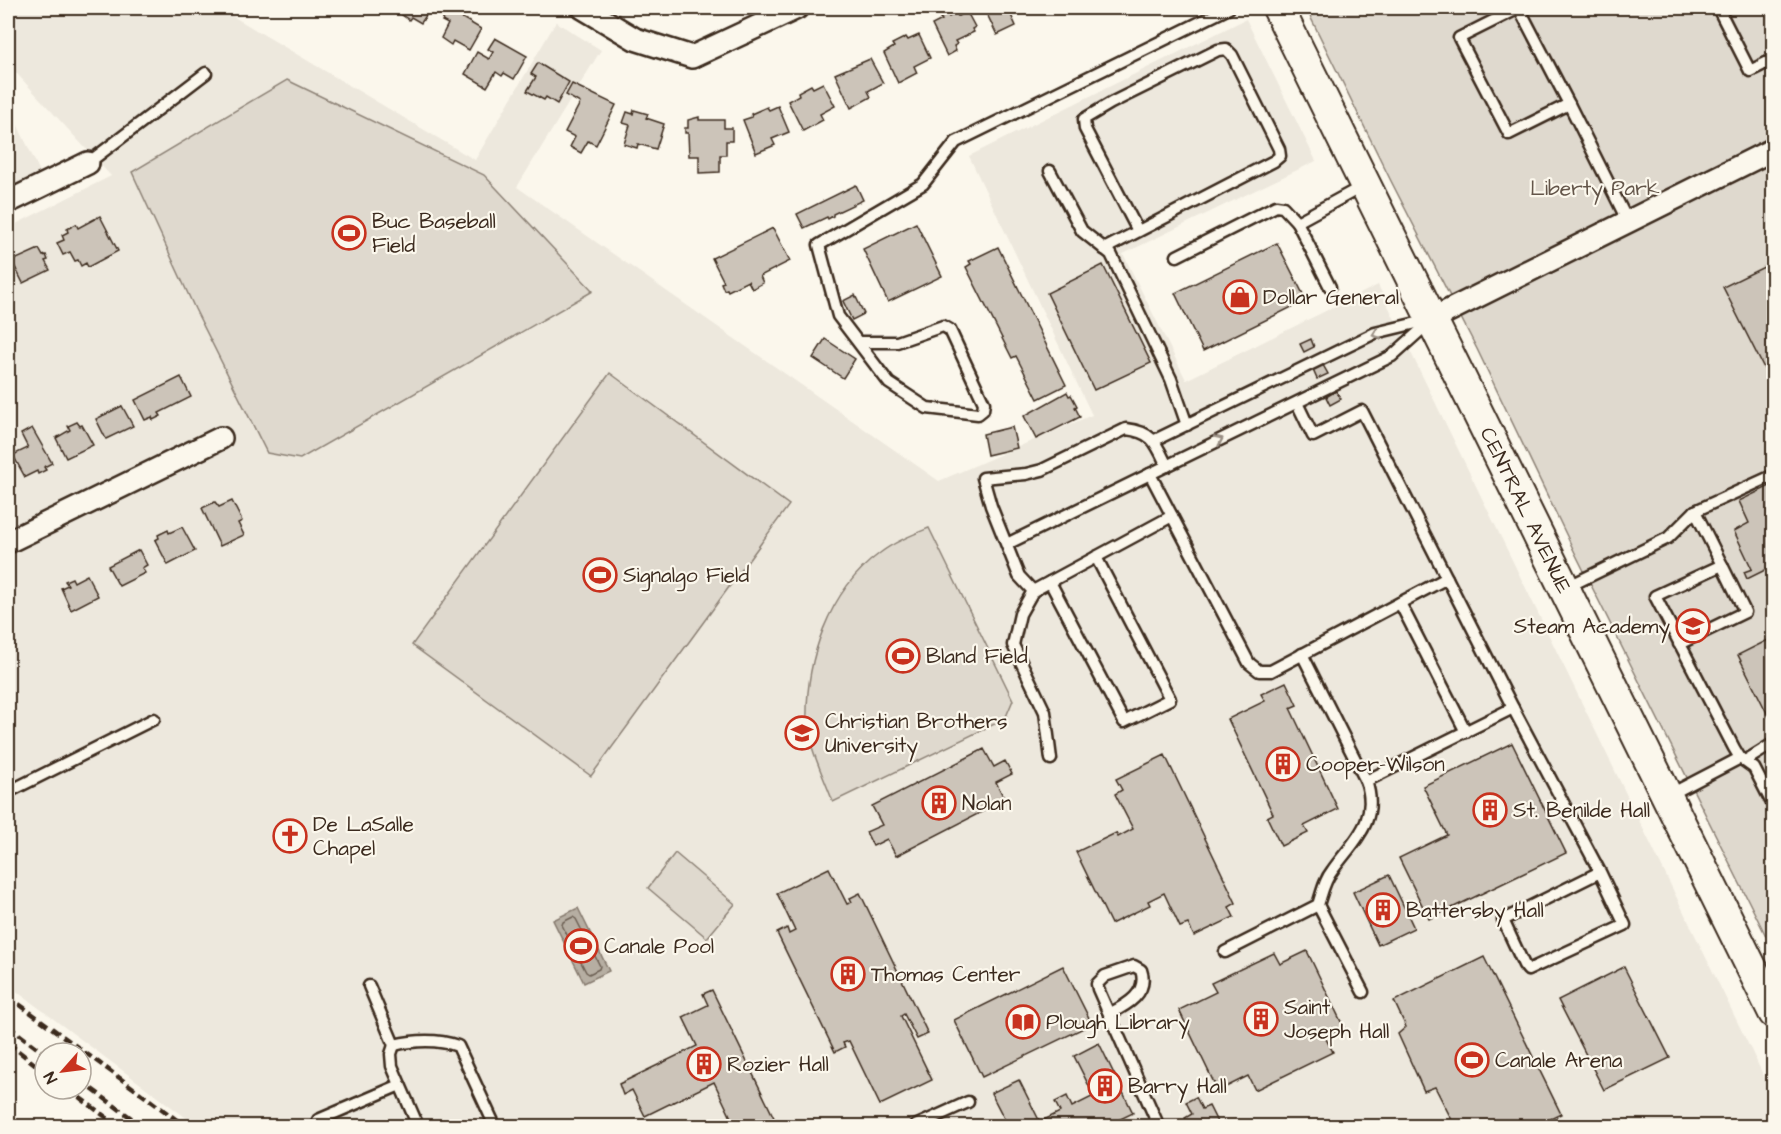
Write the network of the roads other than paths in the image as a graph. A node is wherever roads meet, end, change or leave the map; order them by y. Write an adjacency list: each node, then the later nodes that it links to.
1 (583, 8): 2 (street)
2 (797, 8)
3 (1229, 8): 22 (lane)
4 (1278, 8): 13 (main road, CENTRAL AVENUE)
5 (1519, 8): 9 (lane); 9 (lane)
6 (1718, 8): 7 (lane)
7 (1773, 59)
8 (206, 73): 11 (lane)
9 (1569, 104): 16 (lane)
10 (1773, 149): 16 (street)
11 (88, 163): 14 (street)
12 (1050, 171): 18 (lane)
13 (1366, 185): 15 (lane); 21 (main road, CENTRAL AVENUE)
14 (8, 202)
15 (1297, 222): 19 (lane); 20 (lane)
16 (1628, 222): 21 (street)
17 (1138, 231): 17 (lane); 18 (lane)
18 (1104, 249): 24 (lane)
19 (1177, 256)
20 (1330, 286)
21 (1432, 320): 23 (lane); 24 (lane, one-way to 24); 38 (main road, CENTRAL AVENUE)
22 (858, 342): 22 (lane)
23 (1297, 403): 27 (lane, one-way to 23); 36 (lane)
24 (1187, 425): 26 (lane)
25 (220, 438): 32 (street)
26 (1155, 440): 27 (lane); 33 (lane)
27 (1167, 466): 28 (lane)
28 (1150, 474): 31 (lane); 33 (lane)
29 (1773, 474): 30 (lane)
30 (1695, 511): 35 (lane); 38 (lane)
31 (1172, 516): 34 (lane); 42 (lane)
32 (8, 542)
33 (1007, 544): 39 (lane)
34 (1096, 557): 37 (lane); 37 (lane)
35 (1722, 565): 41 (lane); 41 (lane)
36 (1447, 578): 40 (lane); 43 (lane)
37 (1050, 582): 39 (lane)
38 (1564, 588): 51 (main road, CENTRAL AVENUE)
39 (1033, 591): 47 (lane)
40 (1400, 603): 42 (lane); 45 (lane)
41 (1679, 644): 48 (lane)
42 (1302, 654): 49 (lane)
43 (1513, 708): 45 (lane); 53 (lane)
44 (154, 719): 50 (lane)
45 (1466, 732): 49 (lane)
46 (1773, 743): 48 (lane)
47 (1051, 759)
48 (1743, 760): 51 (lane); 52 (lane)
49 (1366, 781): 54 (lane)
50 (8, 792)
51 (1667, 796): 58 (main road, CENTRAL AVENUE)
52 (1773, 807)
53 (1600, 872): 53 (lane)
54 (1318, 905): 55 (lane); 57 (lane)
55 (1225, 952)
56 (369, 986): 60 (lane)
57 (1363, 992)
58 (1773, 1013)
59 (1109, 1014): 59 (lane); 67 (lane)
60 (394, 1045): 61 (lane); 65 (lane)
61 (400, 1085): 63 (lane); 64 (lane)
62 (968, 1102): 66 (lane)
63 (318, 1120)
64 (418, 1126)
65 (495, 1126)
66 (915, 1126)
67 (1158, 1126)

